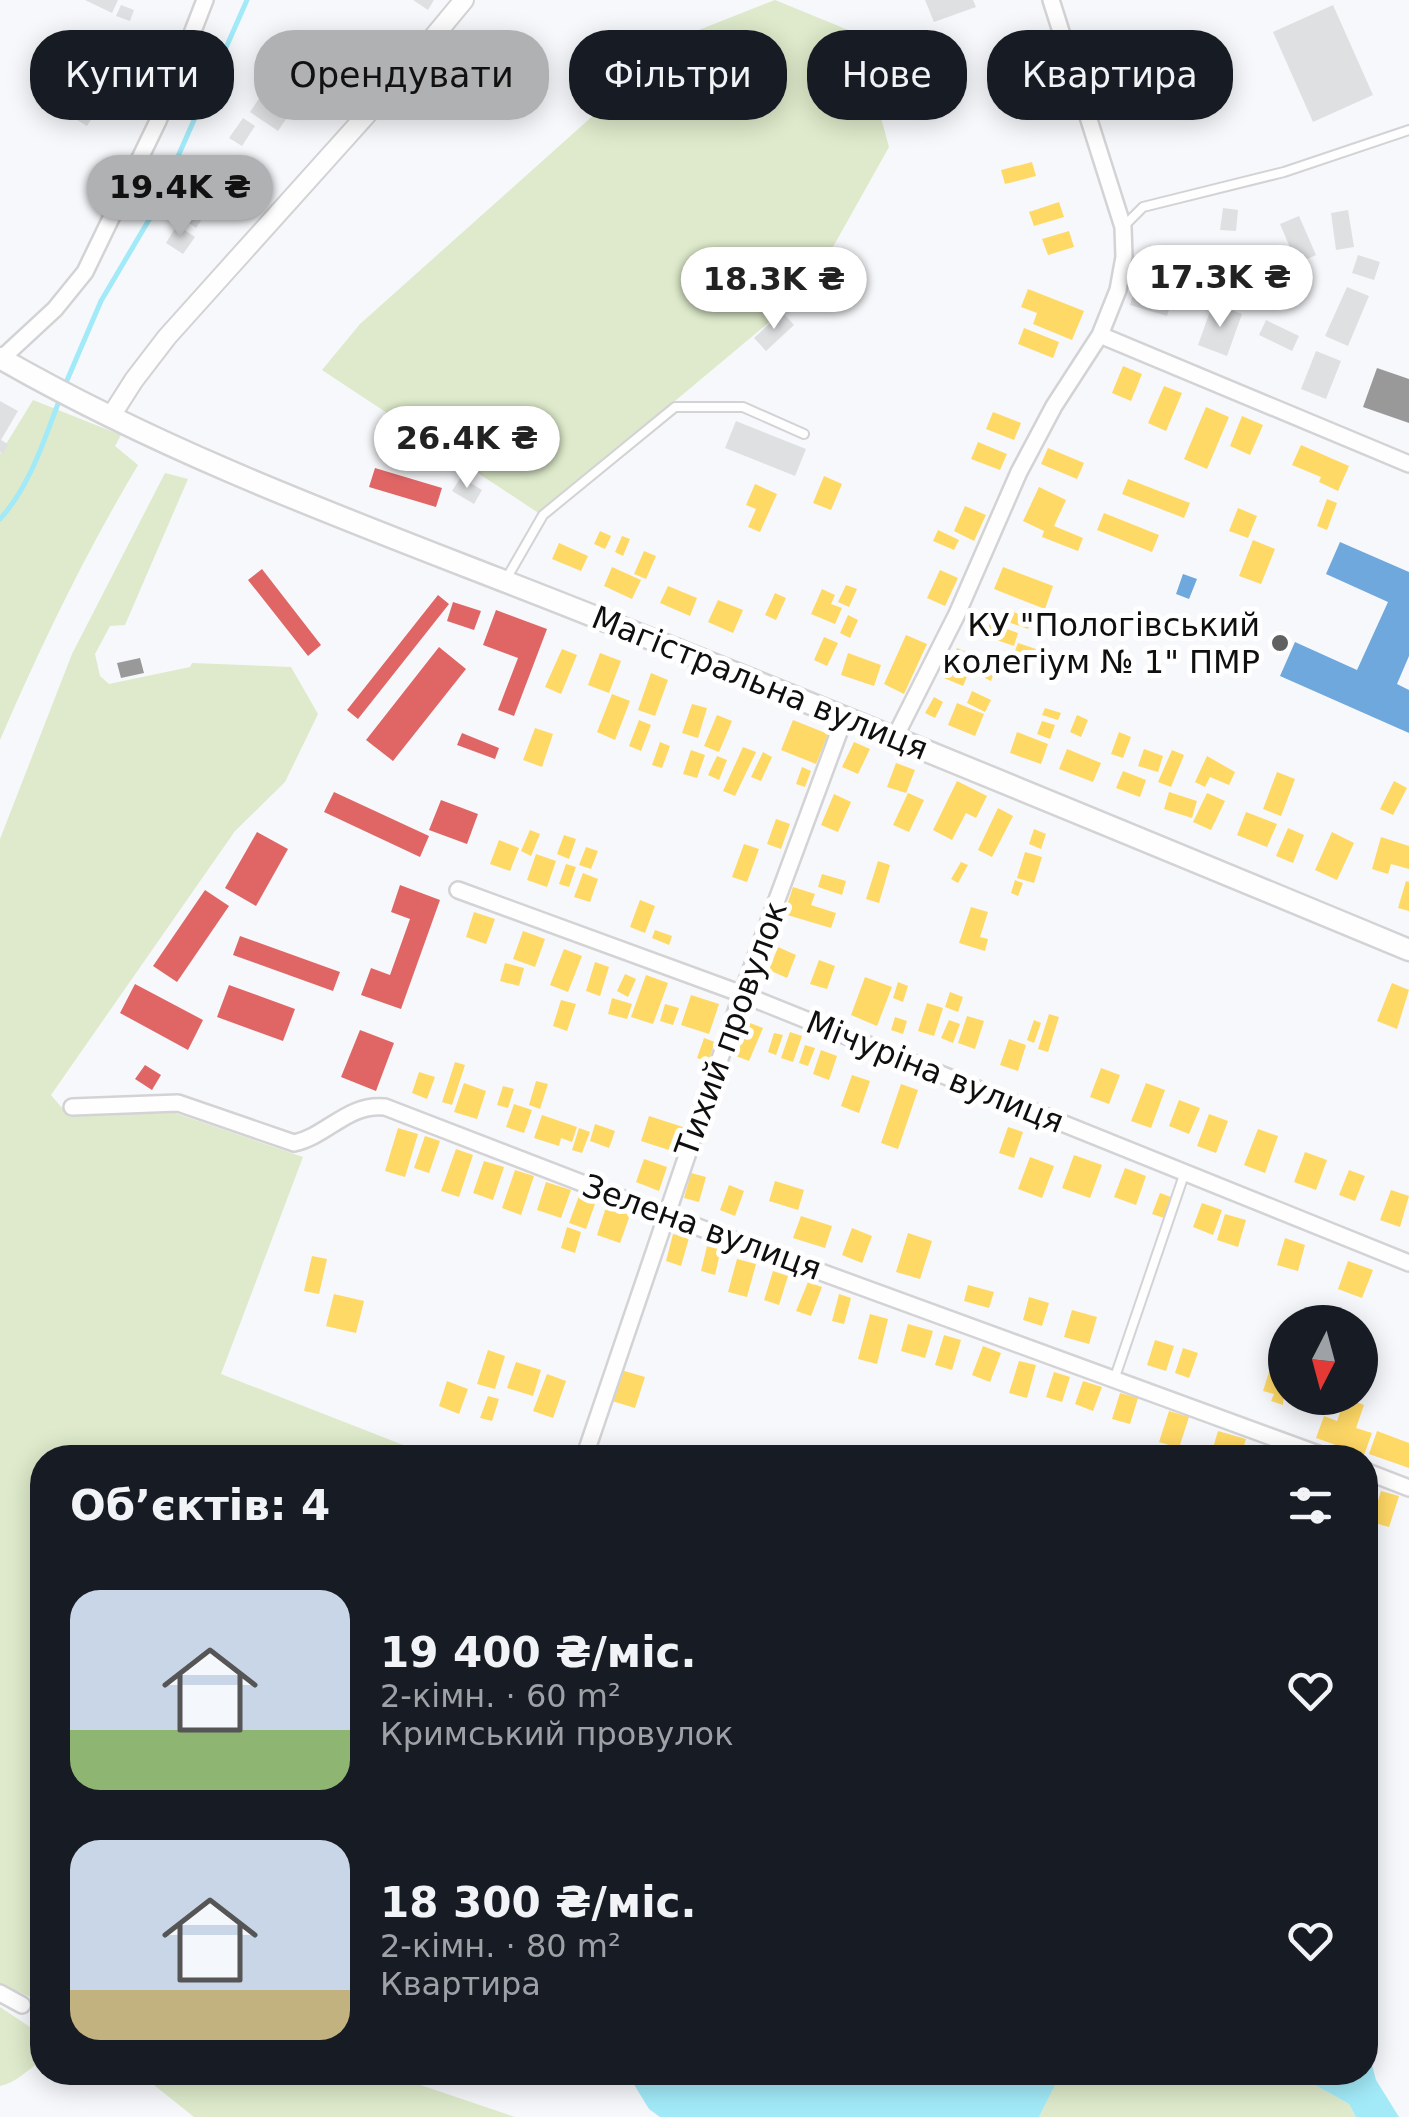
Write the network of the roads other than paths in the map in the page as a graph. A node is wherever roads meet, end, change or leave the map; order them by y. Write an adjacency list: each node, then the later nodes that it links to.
1 (205, 0): 7 (street)
2 (464, 0): 8 (street)
3 (1051, 0): 5 (street)
4 (1409, 130): 5 (lane)
5 (1124, 227): 6 (street)
6 (1100, 335): 10 (street); 13 (street)
7 (0, 359): 8 (main road, Магістральна вулиця)
8 (112, 416): 11 (main road, Магістральна вулиця)
9 (804, 434): 11 (lane)
10 (1409, 464)
11 (505, 580): 12 (main road, Магістральна вулиця)
12 (844, 716): 13 (main road, Магістральна вулиця); 16 (street, Тихий провулок)
13 (896, 737): 15 (main road, Магістральна вулиця)
14 (458, 890): 16 (street, Мічуріна вулиця)
15 (1409, 950)
16 (742, 994): 18 (street, Мічуріна вулиця); 19 (street, Тихий провулок)
17 (72, 1107): 19 (street, Зелена вулиця)
18 (1185, 1172): 20 (street, Мічуріна вулиця); 21 (lane)
19 (665, 1215): 21 (street, Зелена вулиця); 22 (street, Тихий провулок)
20 (1409, 1263)
21 (1115, 1377): 23 (street, Зелена вулиця)
22 (588, 1445)
23 (1295, 1445)
24 (1378, 1476): 25 (street)
25 (1409, 1488)
26 (0, 1993): 27 (street)
27 (22, 2005)

